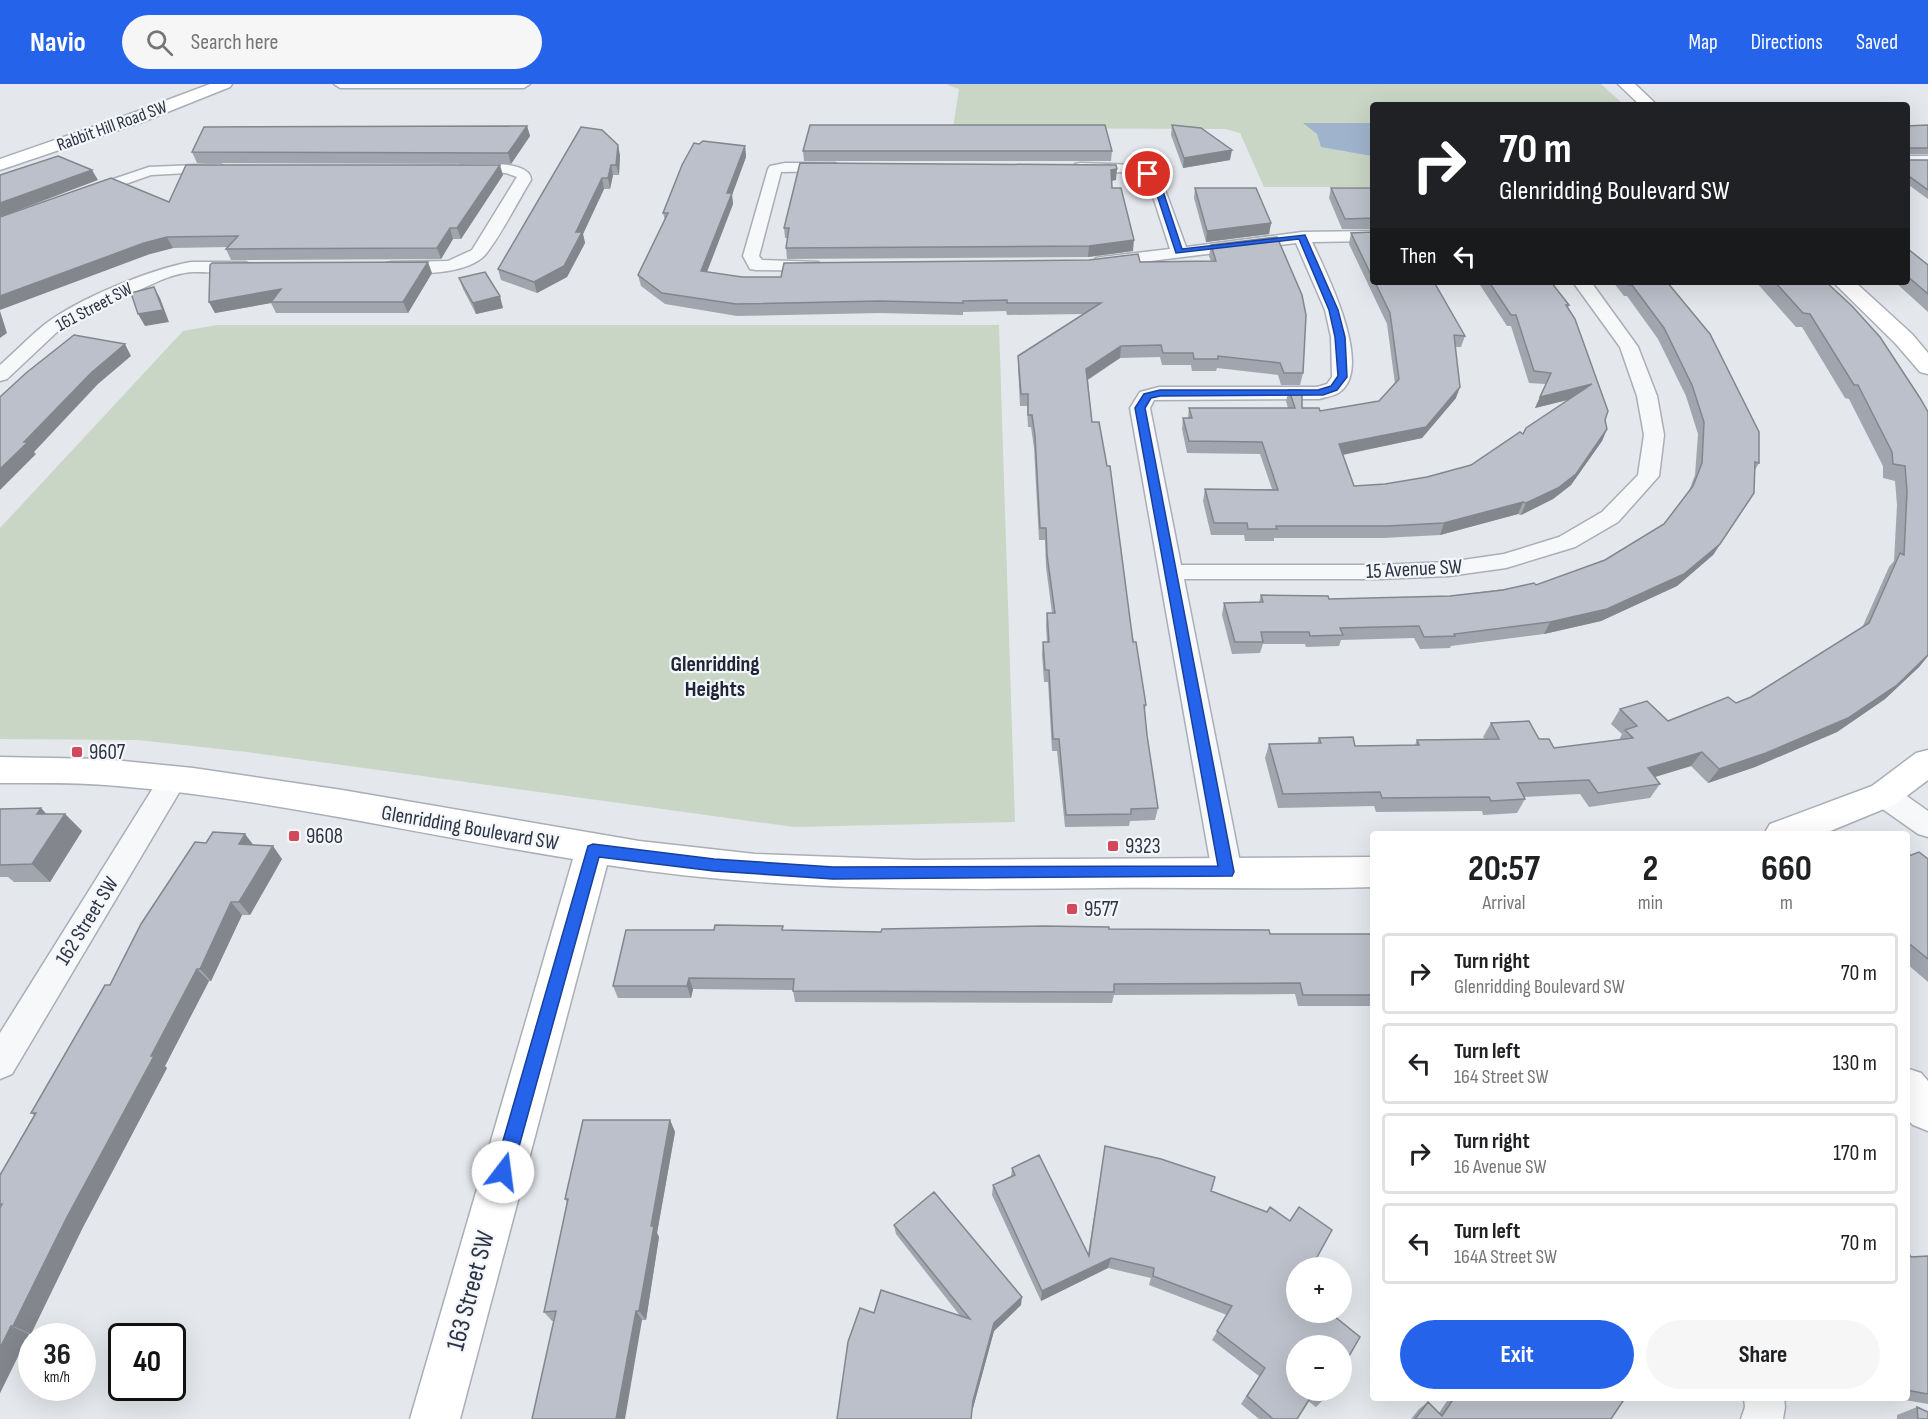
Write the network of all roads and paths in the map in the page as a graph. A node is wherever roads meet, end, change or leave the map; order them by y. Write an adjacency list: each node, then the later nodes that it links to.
1 (224, 84): 8 (street, Rabbit Hill Road SW)
2 (340, 84): 3 (street)
3 (524, 84)
4 (1626, 84): 5 (street)
5 (1646, 102)
6 (1910, 160): 7 (street)
7 (1928, 160)
8 (0, 165)
9 (845, 167): 20 (street)
10 (1060, 167): 16 (street)
11 (231, 168): 13 (street)
12 (455, 168): 19 (street)
13 (70, 198)
14 (1370, 236): 15 (street)
15 (1302, 237): 16 (street); 25 (street)
16 (1179, 251): 17 (street)
17 (1088, 264)
18 (266, 267): 24 (street, 161 Street SW)
19 (373, 267)
20 (839, 267)
21 (1584, 285): 25 (street, 15 Avenue SW)
22 (1846, 285): 23 (street)
23 (1928, 367)
24 (0, 375)
25 (1171, 572): 33 (street)
26 (1928, 762): 29 (street)
27 (0, 770): 28 (street, Glenridding Boulevard SW)
28 (173, 779): 32 (street, Glenridding Boulevard SW); 35 (street, 162 Street SW)
29 (1884, 795): 30 (street); 31 (street)
30 (1928, 826)
31 (1793, 831)
32 (593, 850): 33 (street, Glenridding Boulevard SW); 39 (street, 163 Street SW)
33 (1227, 872): 34 (street, Glenridding Boulevard SW)
34 (1370, 872)
35 (0, 1063)
36 (1910, 1091): 37 (street)
37 (1928, 1111)
38 (1764, 1401): 40 (street)
39 (435, 1419)
40 (1762, 1419)

